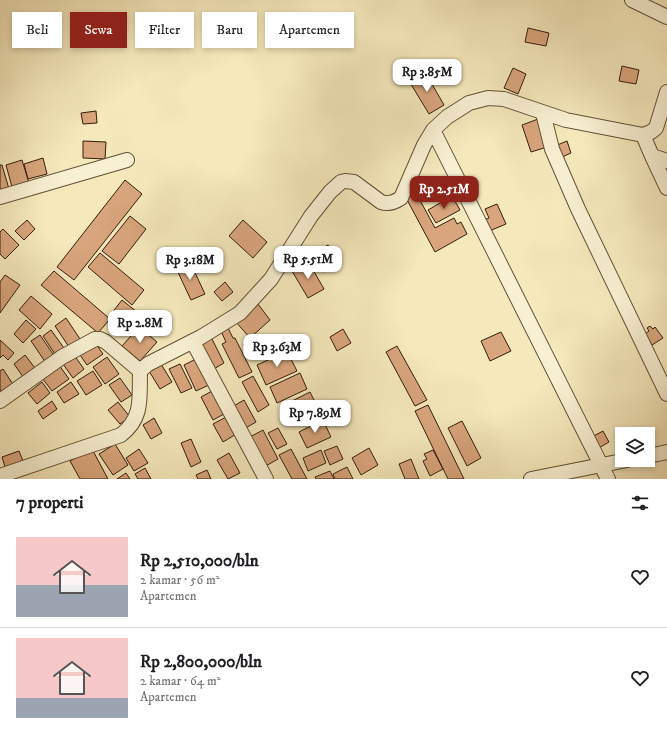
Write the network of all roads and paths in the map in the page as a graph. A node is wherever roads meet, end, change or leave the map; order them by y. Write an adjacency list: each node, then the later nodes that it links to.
1 (632, 0): 2 (street)
2 (667, 17)
3 (667, 92): 6 (street)
4 (543, 112): 5 (street); 6 (street); 14 (street)
5 (433, 130): 12 (street); 19 (street)
6 (643, 135): 7 (street)
7 (652, 156): 9 (street); 10 (street)
8 (127, 160): 11 (street)
9 (667, 161)
10 (667, 188)
11 (0, 197)
12 (193, 342): 13 (street); 21 (street)
13 (140, 371): 15 (street); 20 (street)
14 (667, 394)
15 (0, 402)
16 (667, 452): 17 (street)
17 (655, 455)
18 (615, 462): 19 (street)
19 (602, 465): 22 (street); 23 (street)
20 (0, 476)
21 (266, 479)
22 (531, 479)
23 (608, 479)

